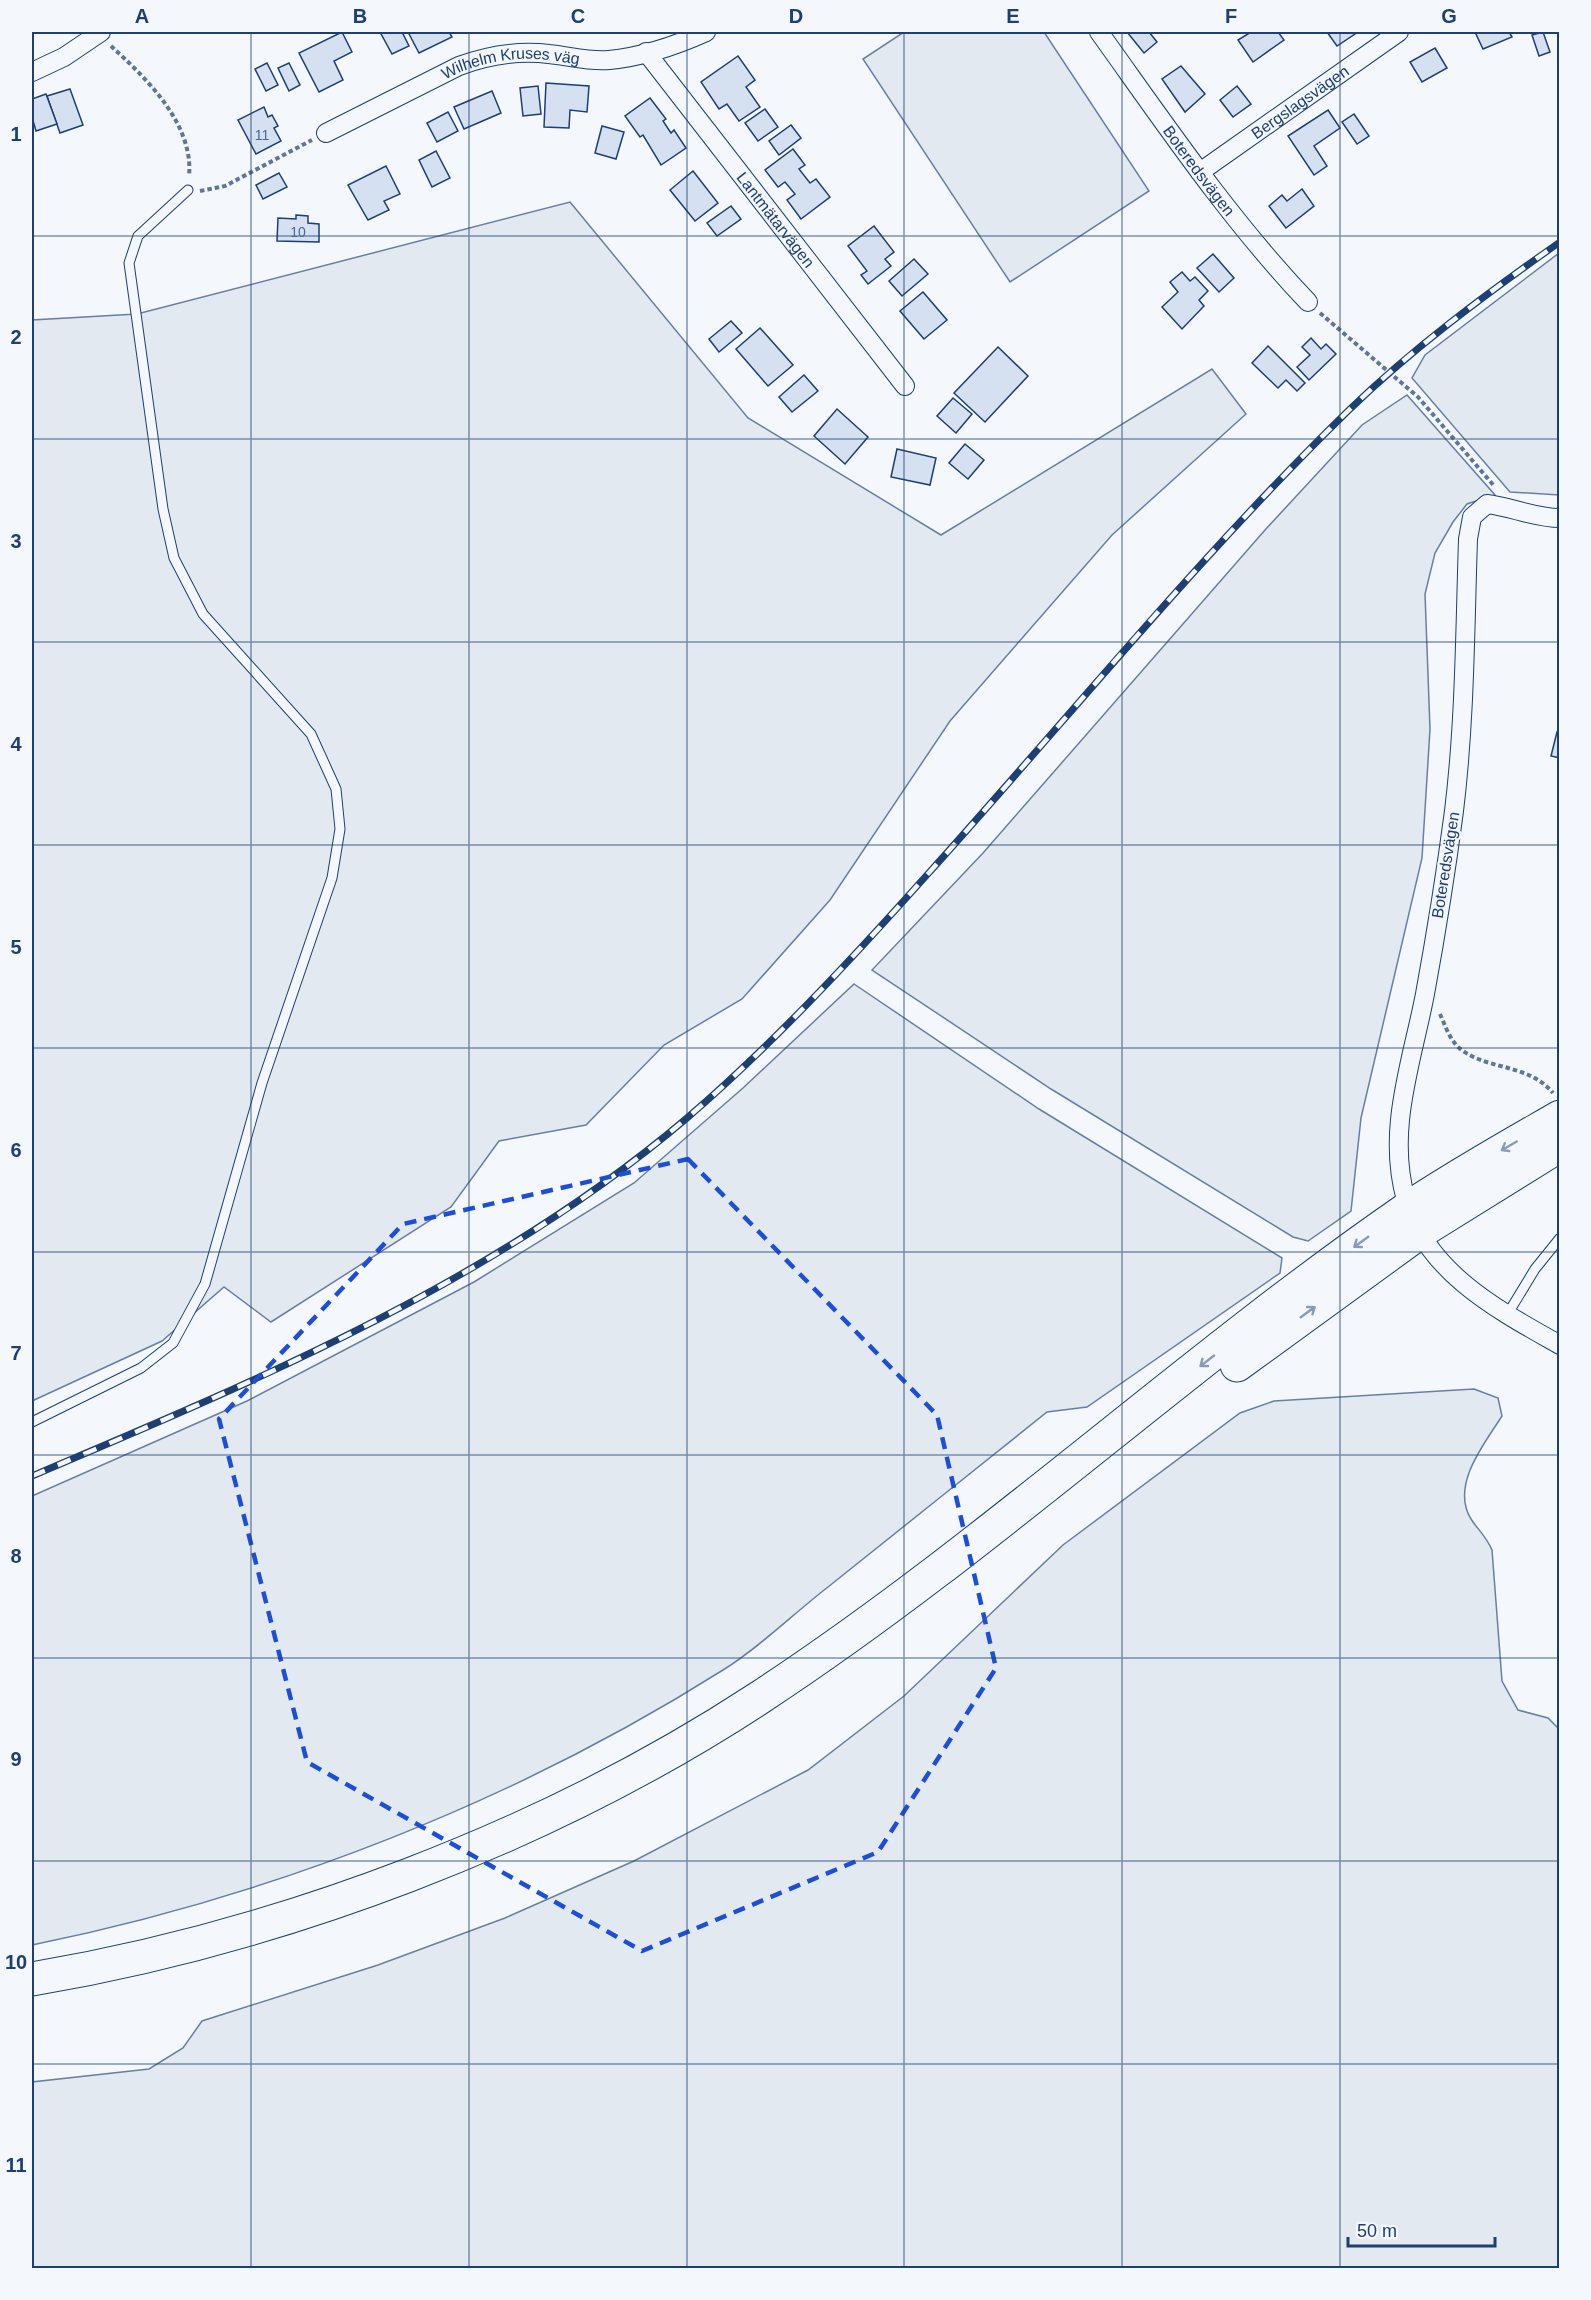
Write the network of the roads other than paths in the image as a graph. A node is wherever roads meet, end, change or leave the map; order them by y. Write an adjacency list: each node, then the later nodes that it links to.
1 (706, 32): 5 (street, Wilhelm Kruses väg)
2 (1099, 32): 8 (street, Boteredsvägen)
3 (1400, 32): 8 (street, Bergslagsvägen)
4 (100, 33): 6 (street)
5 (646, 52): 7 (street, Wilhelm Kruses väg); 11 (street, Lantmätarvägen)
6 (32, 72)
7 (326, 133)
8 (1200, 172): 10 (street, Boteredsvägen)
9 (188, 190): 19 (lane)
10 (1308, 302)
11 (905, 386)
12 (1560, 518): 15 (street, Boteredsvägen)
13 (1559, 1108): 15 (highway, one-way to 15)
14 (1560, 1144): 15 (highway)
15 (1414, 1220): 17 (street); 20 (highway, one-way to 20); 21 (highway, one-way to 15)
16 (1560, 1238): 17 (lane)
17 (1507, 1315): 18 (street)
18 (1560, 1345)
19 (32, 1422)
20 (32, 1979)
21 (32, 1999)

